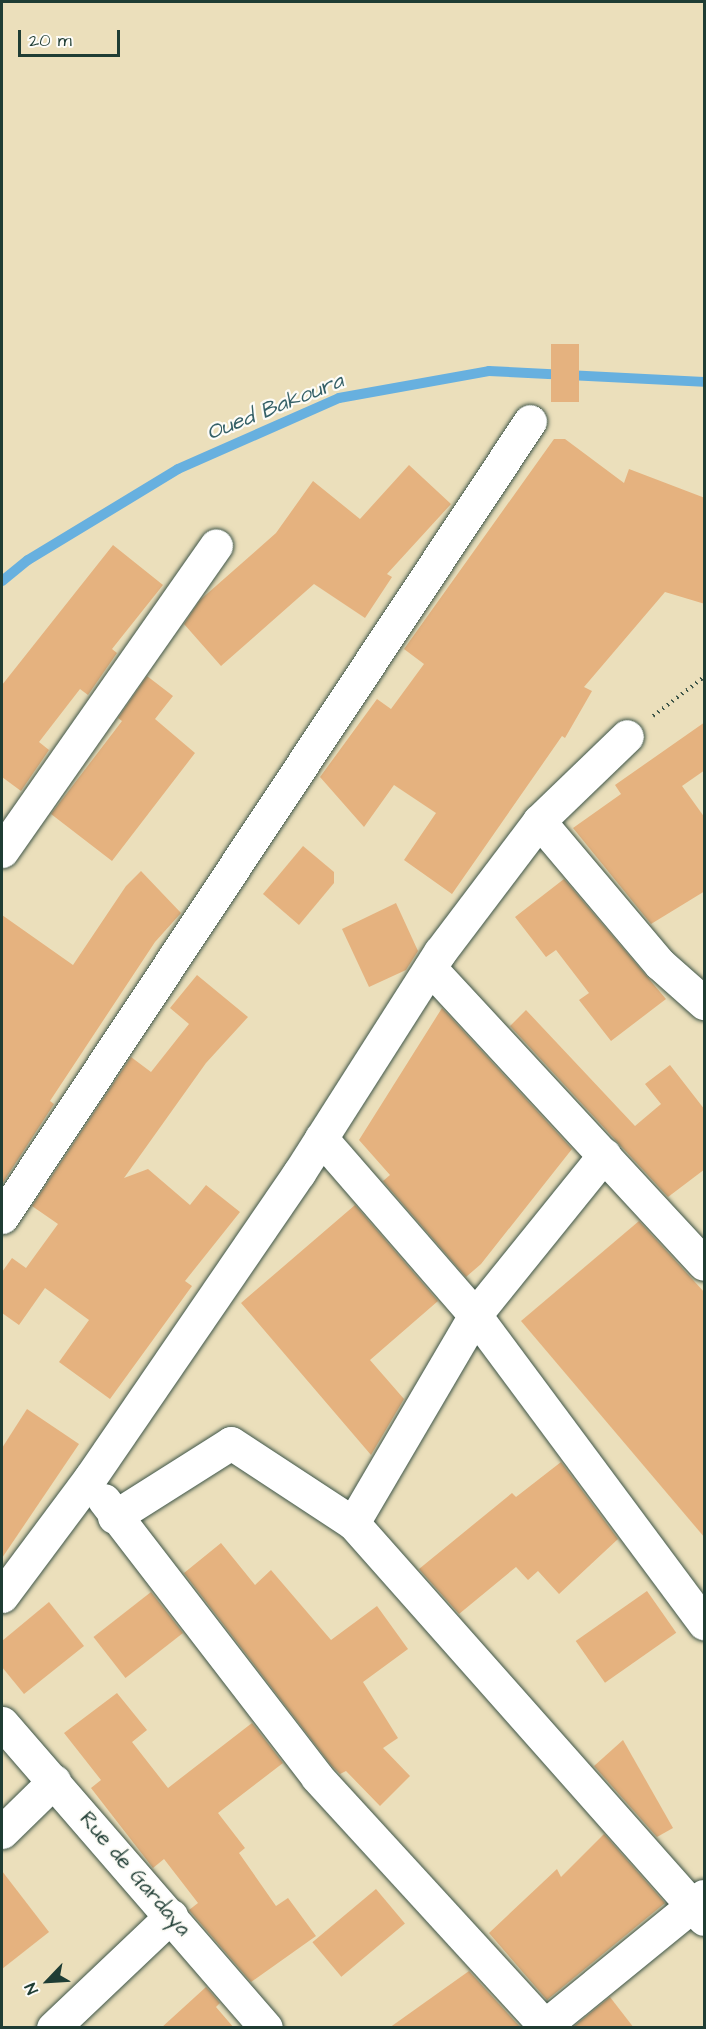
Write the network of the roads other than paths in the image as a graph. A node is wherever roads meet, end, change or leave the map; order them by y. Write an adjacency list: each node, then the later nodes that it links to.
1 (530, 421): 10 (street)
2 (216, 545): 5 (street)
3 (627, 736): 4 (street)
4 (539, 821): 6 (street); 7 (street)
5 (2, 851)
6 (430, 968): 8 (street); 9 (street)
7 (705, 1003)
8 (321, 1138): 12 (street); 13 (street)
9 (604, 1155): 11 (street); 12 (street)
10 (2, 1217)
11 (705, 1264)
12 (475, 1315): 15 (street); 17 (street)
13 (90, 1478): 14 (street); 16 (street)
14 (114, 1517): 15 (street); 24 (street)
15 (353, 1523): 21 (street)
16 (2, 1596)
17 (705, 1623)
18 (2, 1723): 19 (street, Rue de Gardaya)
19 (54, 1781): 20 (street); 22 (street, Rue de Gardaya)
20 (2, 1832)
21 (700, 1907): 24 (street)
22 (171, 1916): 23 (street); 25 (street, Rue de Gardaya)
23 (63, 2025)
24 (545, 2027)
25 (266, 2028)

